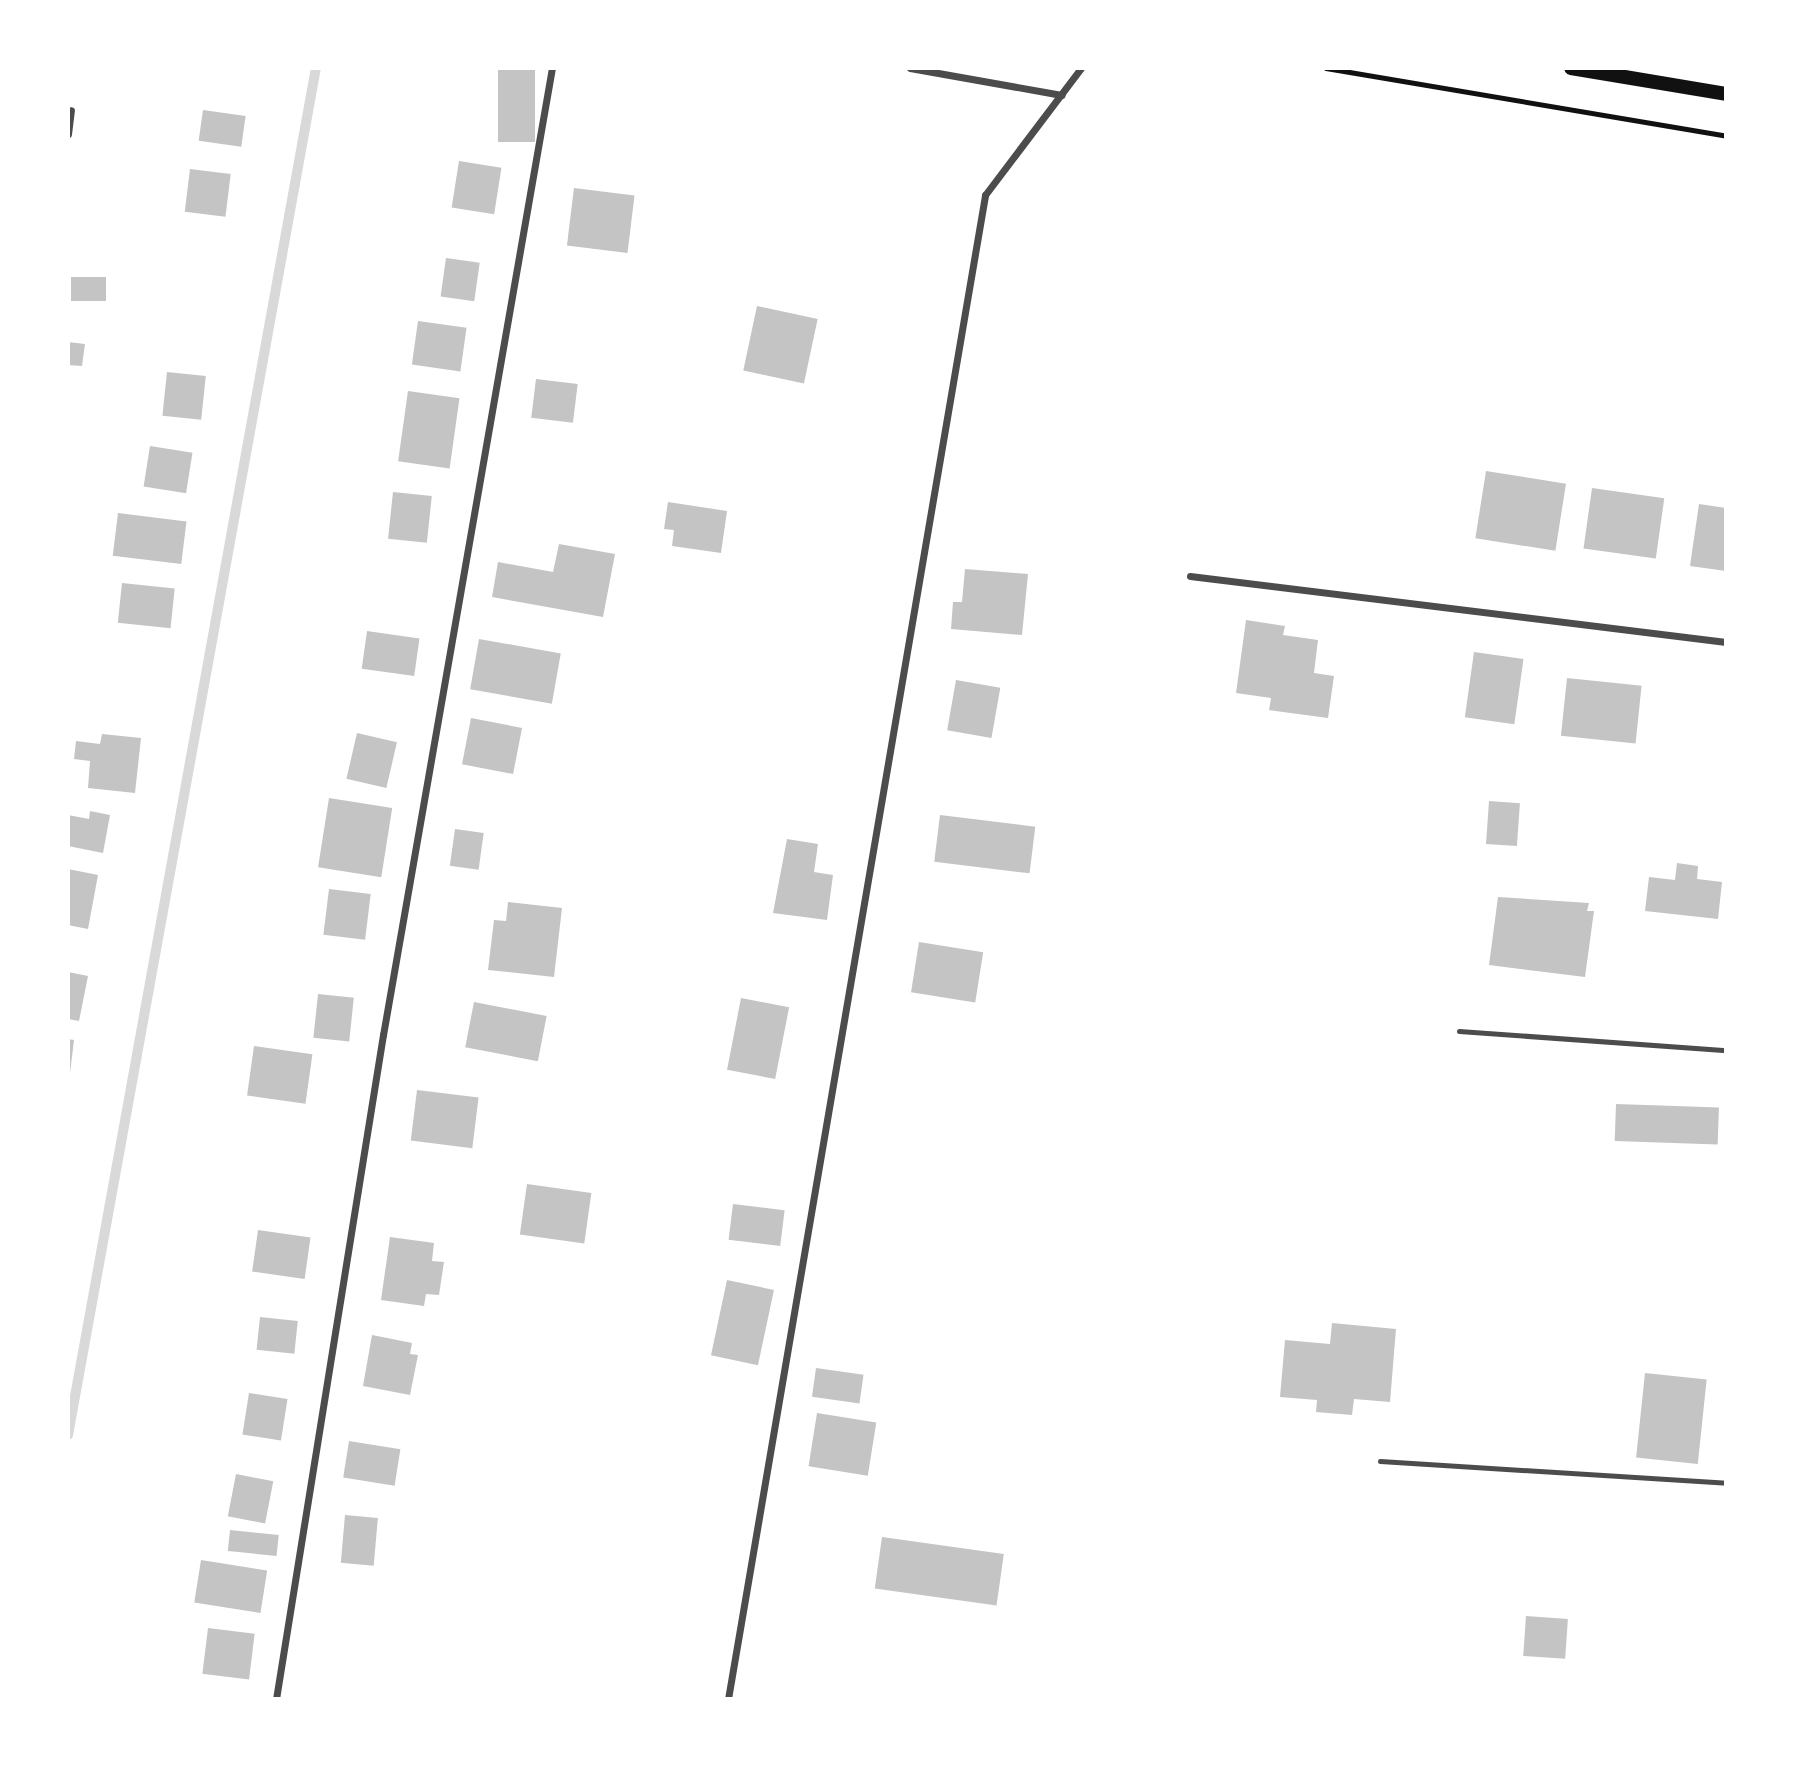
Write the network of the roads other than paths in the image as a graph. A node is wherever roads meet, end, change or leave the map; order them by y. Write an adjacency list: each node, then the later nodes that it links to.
1 (552, 68): 15 (street)
2 (910, 68): 6 (street)
3 (1081, 68): 6 (street)
4 (1571, 68): 5 (main road)
5 (1726, 94)
6 (1062, 95): 16 (street)
7 (71, 110): 8 (street)
8 (68, 134)
9 (1190, 576): 10 (street)
10 (1726, 642)
11 (1459, 1031): 12 (lane)
12 (1726, 1050)
13 (1380, 1461): 14 (lane)
14 (1726, 1483)
15 (276, 1699)
16 (728, 1699)

